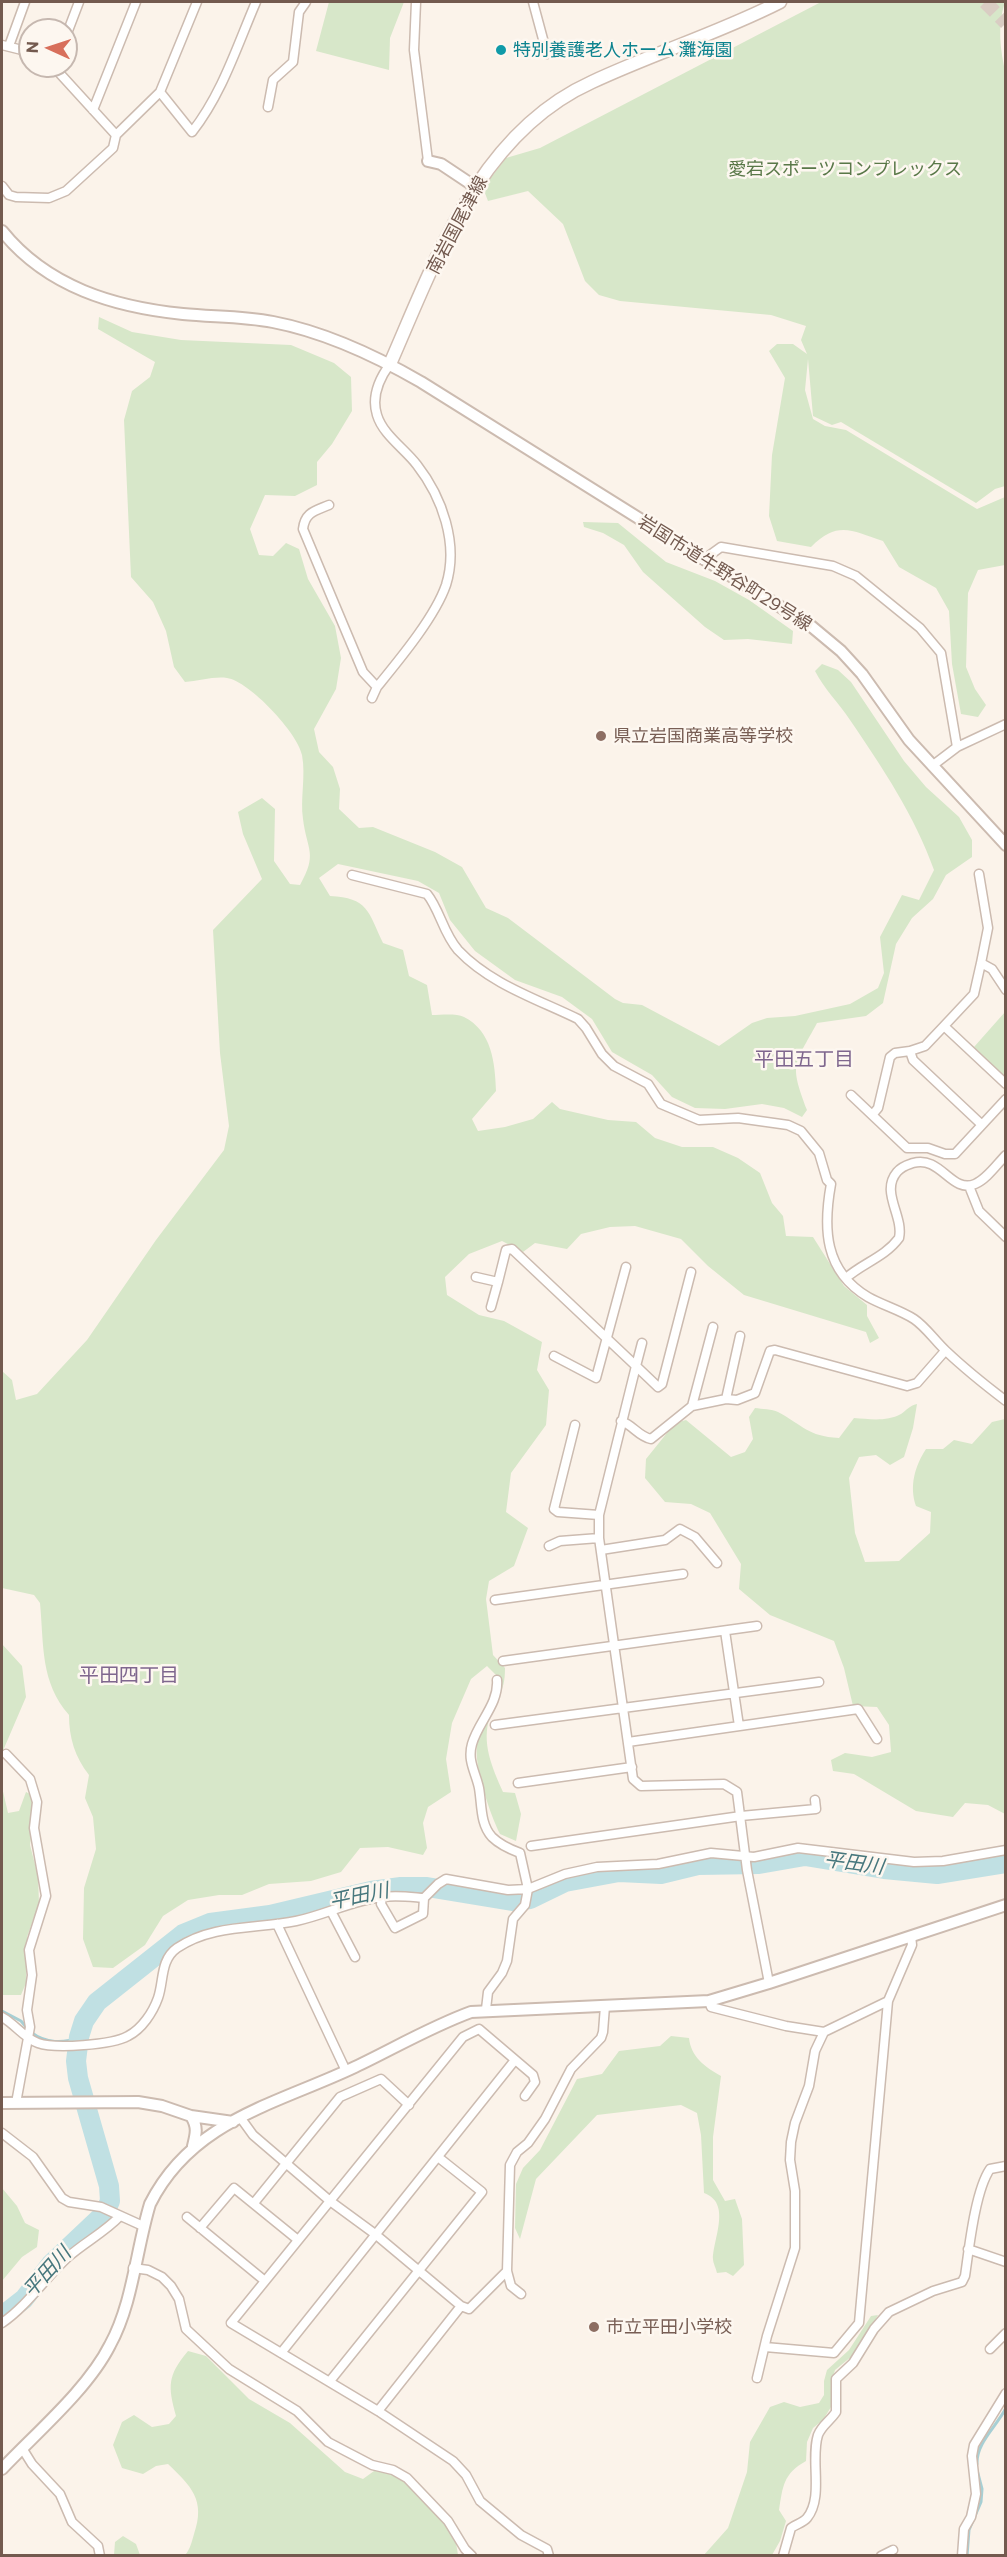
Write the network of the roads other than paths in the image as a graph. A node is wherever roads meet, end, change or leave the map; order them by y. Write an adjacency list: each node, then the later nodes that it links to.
1 (25, 2): 11 (street)
2 (79, 2): 10 (street)
3 (136, 2): 16 (street)
4 (197, 2): 14 (street)
5 (256, 2): 14 (street)
6 (306, 2): 15 (street)
7 (416, 2): 18 (street)
8 (534, 2): 12 (street)
9 (780, 2): 20 (main road, 南岩国尾津線)
10 (73, 18)
11 (5, 45)
12 (547, 54)
13 (65, 78): 16 (street)
14 (160, 92): 17 (street)
15 (268, 107)
16 (93, 110): 17 (street)
17 (116, 135): 19 (street)
18 (428, 161): 20 (street)
19 (2, 186)
20 (474, 186): 22 (main road, 南岩国尾津線)
21 (2, 231): 22 (street, 岩国市道牛野谷町29号線)
22 (390, 364): 24 (street, 岩国市道牛野谷町29号線); 25 (street)
23 (329, 505): 25 (street)
24 (703, 560): 28 (street); 29 (street, 岩国市道牛野谷町29号線)
25 (377, 687): 26 (street)
26 (372, 698)
27 (1005, 726): 28 (street)
28 (957, 747): 29 (street)
29 (932, 766): 30 (street, 岩国市道牛野谷町29号線)
30 (1005, 845)
31 (979, 874): 33 (street)
32 (352, 875): 48 (street)
33 (981, 963): 34 (street); 35 (street)
34 (1005, 990)
35 (944, 1026): 36 (street); 37 (street)
36 (910, 1051): 40 (street); 41 (street)
37 (1005, 1084)
38 (851, 1095): 40 (street)
39 (1005, 1099): 41 (street)
40 (873, 1114): 41 (street)
41 (981, 1124)
42 (1005, 1155): 43 (street)
43 (969, 1186): 44 (street); 48 (street)
44 (1005, 1237)
45 (626, 1267): 52 (street)
46 (691, 1272): 57 (street)
47 (476, 1277): 49 (street)
48 (846, 1278): 55 (street)
49 (498, 1282): 50 (street); 52 (street)
50 (491, 1307)
51 (713, 1328): 60 (street)
52 (606, 1336): 56 (street); 57 (street)
53 (740, 1336): 58 (street)
54 (642, 1343): 57 (street)
55 (945, 1351): 58 (street); 59 (street)
56 (554, 1356)
57 (636, 1366): 61 (street)
58 (726, 1399): 60 (street)
59 (1005, 1401)
60 (692, 1406): 61 (street)
61 (621, 1421): 63 (street)
62 (575, 1425): 63 (street)
63 (599, 1515): 64 (street)
64 (599, 1538): 65 (street); 66 (street)
65 (549, 1545)
66 (601, 1550): 67 (street); 69 (street)
67 (717, 1563)
68 (684, 1574): 69 (street)
69 (606, 1584): 70 (street); 73 (street)
70 (495, 1600)
71 (757, 1626): 72 (street)
72 (726, 1631): 73 (street); 77 (street)
73 (615, 1647): 74 (street); 78 (street)
74 (503, 1661)
75 (497, 1680): 91 (street)
76 (819, 1682): 77 (street)
77 (734, 1693): 78 (street); 80 (street)
78 (624, 1708): 79 (street); 82 (street)
79 (495, 1725)
80 (739, 1726): 81 (street); 82 (street)
81 (877, 1739)
82 (628, 1742): 84 (street)
83 (6, 1754): 106 (street)
84 (632, 1767): 85 (street); 87 (street)
85 (518, 1783)
86 (815, 1800): 87 (street)
87 (741, 1816): 88 (street); 90 (street)
88 (531, 1846)
89 (1005, 1850): 90 (street)
90 (747, 1863): 91 (street); 99 (street)
91 (528, 1891): 92 (street); 103 (street)
92 (425, 1896): 93 (street); 93 (street)
93 (382, 1897): 95 (street)
94 (1005, 1905): 97 (street)
95 (331, 1911): 96 (street); 98 (street)
96 (277, 1924): 106 (street); 108 (street)
97 (911, 1936): 99 (street); 101 (street)
98 (356, 1957)
99 (769, 1983): 100 (street)
100 (709, 2001): 102 (street); 105 (street)
101 (888, 2001): 105 (street); 138 (street)
102 (605, 2006): 103 (street); 132 (street)
103 (486, 2009): 108 (street)
104 (2, 2017): 106 (street)
105 (824, 2032): 138 (street)
106 (28, 2038): 111 (street)
107 (514, 2060): 109 (street); 112 (street); 117 (street)
108 (346, 2071): 114 (street)
109 (525, 2096)
110 (2, 2103): 111 (street)
111 (16, 2103): 113 (street)
112 (409, 2105): 118 (street); 120 (street)
113 (191, 2116): 114 (street); 116 (street)
114 (236, 2120): 116 (street); 118 (street)
115 (2, 2133): 122 (street)
116 (194, 2146): 124 (street)
117 (438, 2157): 126 (street); 131 (street)
118 (286, 2163): 120 (street); 121 (street)
119 (1005, 2166): 128 (street)
120 (330, 2201): 126 (street); 127 (street)
121 (254, 2203): 125 (street); 127 (street)
122 (120, 2216): 124 (street); 136 (street)
123 (187, 2217): 125 (street)
124 (143, 2226): 130 (street)
125 (200, 2228): 133 (street)
126 (375, 2234): 131 (street); 140 (street)
127 (298, 2240): 133 (street)
128 (968, 2249): 129 (street); 151 (street)
129 (1005, 2262)
130 (133, 2268): 145 (street); 149 (street)
131 (418, 2271): 135 (street); 142 (street)
132 (507, 2271): 134 (street); 135 (street)
133 (265, 2281): 140 (street)
134 (521, 2294)
135 (461, 2306): 144 (street)
136 (2, 2323)
137 (1005, 2333): 139 (street)
138 (765, 2347): 141 (street)
139 (990, 2349)
140 (281, 2352): 142 (street)
141 (757, 2378)
142 (330, 2381): 144 (street)
143 (1005, 2393): 153 (street)
144 (378, 2410): 150 (street)
145 (22, 2448): 146 (street); 148 (street)
146 (2, 2469)
147 (893, 2550): 152 (street)
148 (100, 2556)
149 (472, 2556)
150 (549, 2556)
151 (783, 2556)
152 (881, 2556)
153 (962, 2556)

